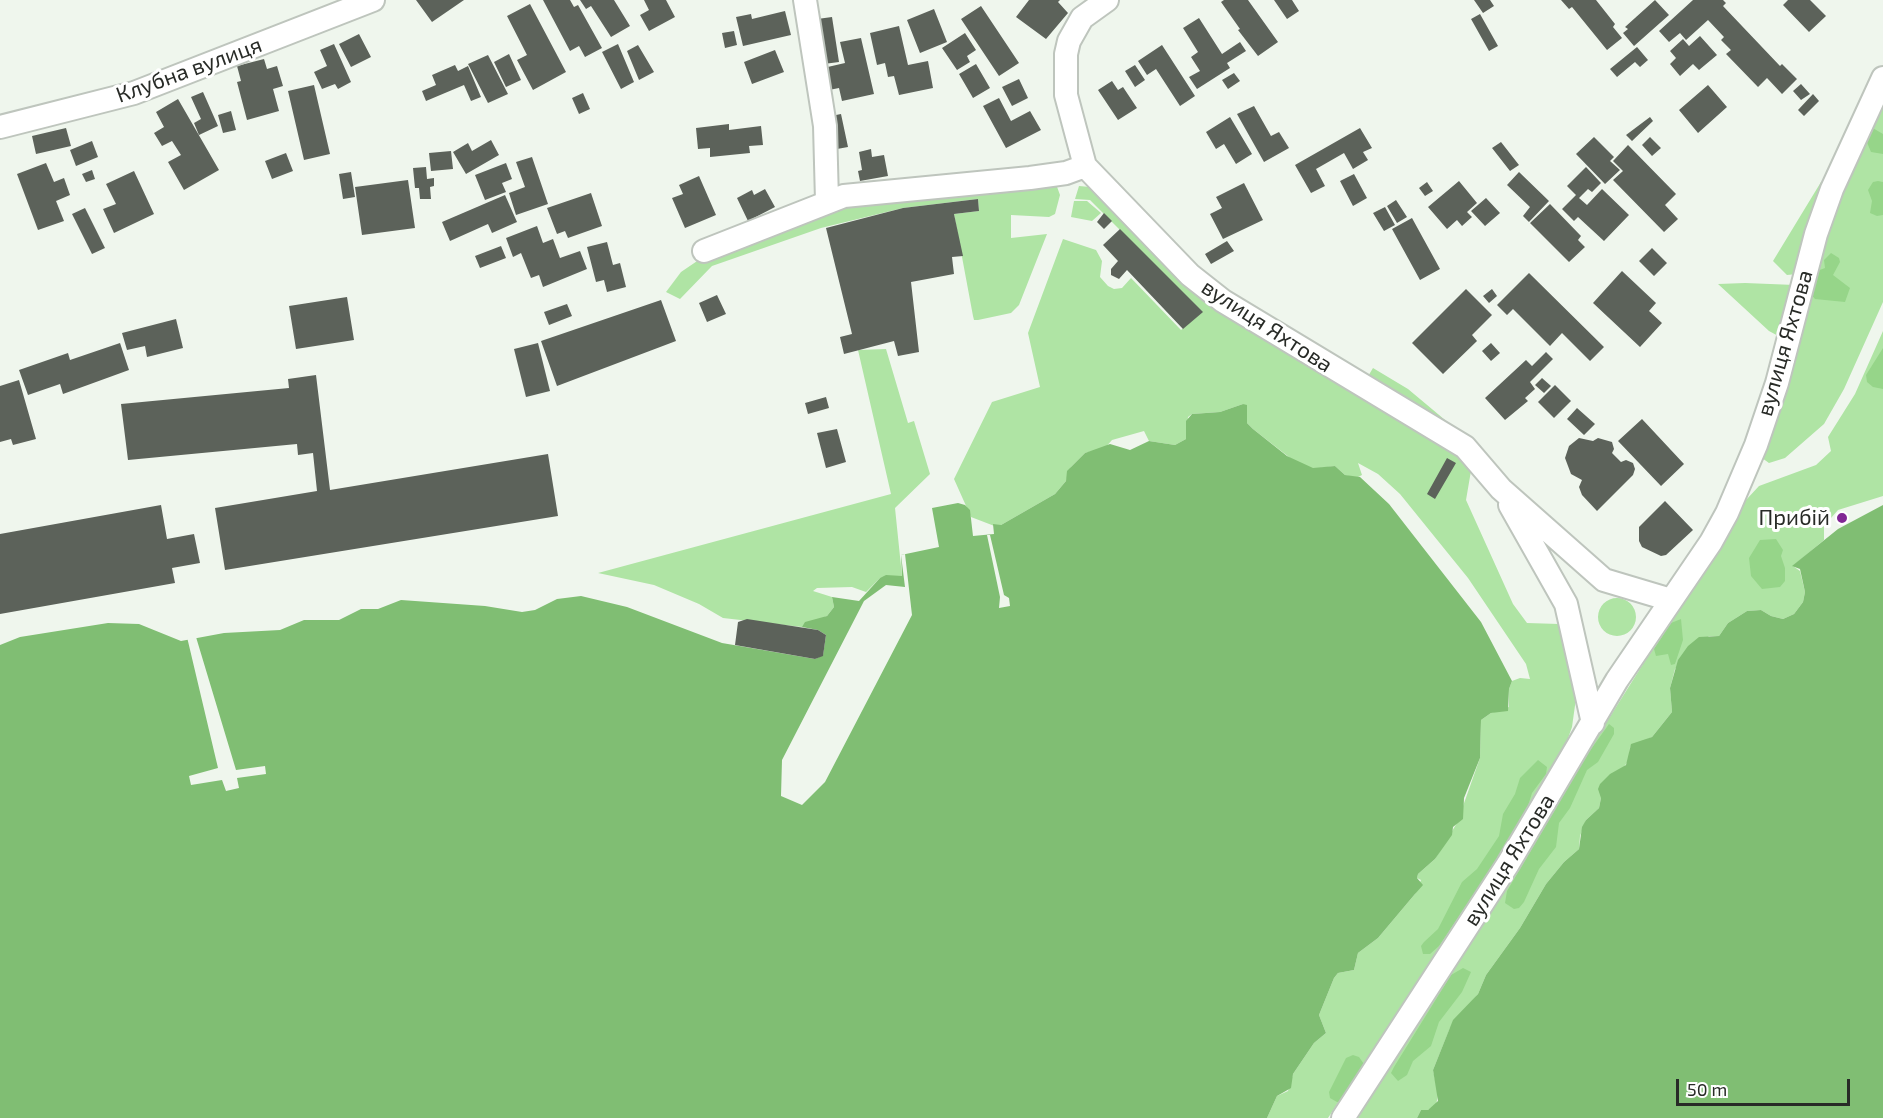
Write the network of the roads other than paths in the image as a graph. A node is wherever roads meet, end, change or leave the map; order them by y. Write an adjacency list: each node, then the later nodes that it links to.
1 (374, 0): 5 (street, Клубна вулиця)
2 (805, 0): 7 (street)
3 (1107, 0): 6 (street)
4 (1883, 78): 10 (street, вулиця Яхтова)
5 (0, 127)
6 (1085, 166): 7 (street); 9 (street, вулиця Яхтова)
7 (827, 201): 8 (street)
8 (704, 251)
9 (1501, 489): 10 (street, вулиця Яхтова); 11 (street)
10 (1671, 600): 11 (street, вулиця Яхтова)
11 (1593, 723): 12 (street, вулиця Яхтова)
12 (1343, 1118)

